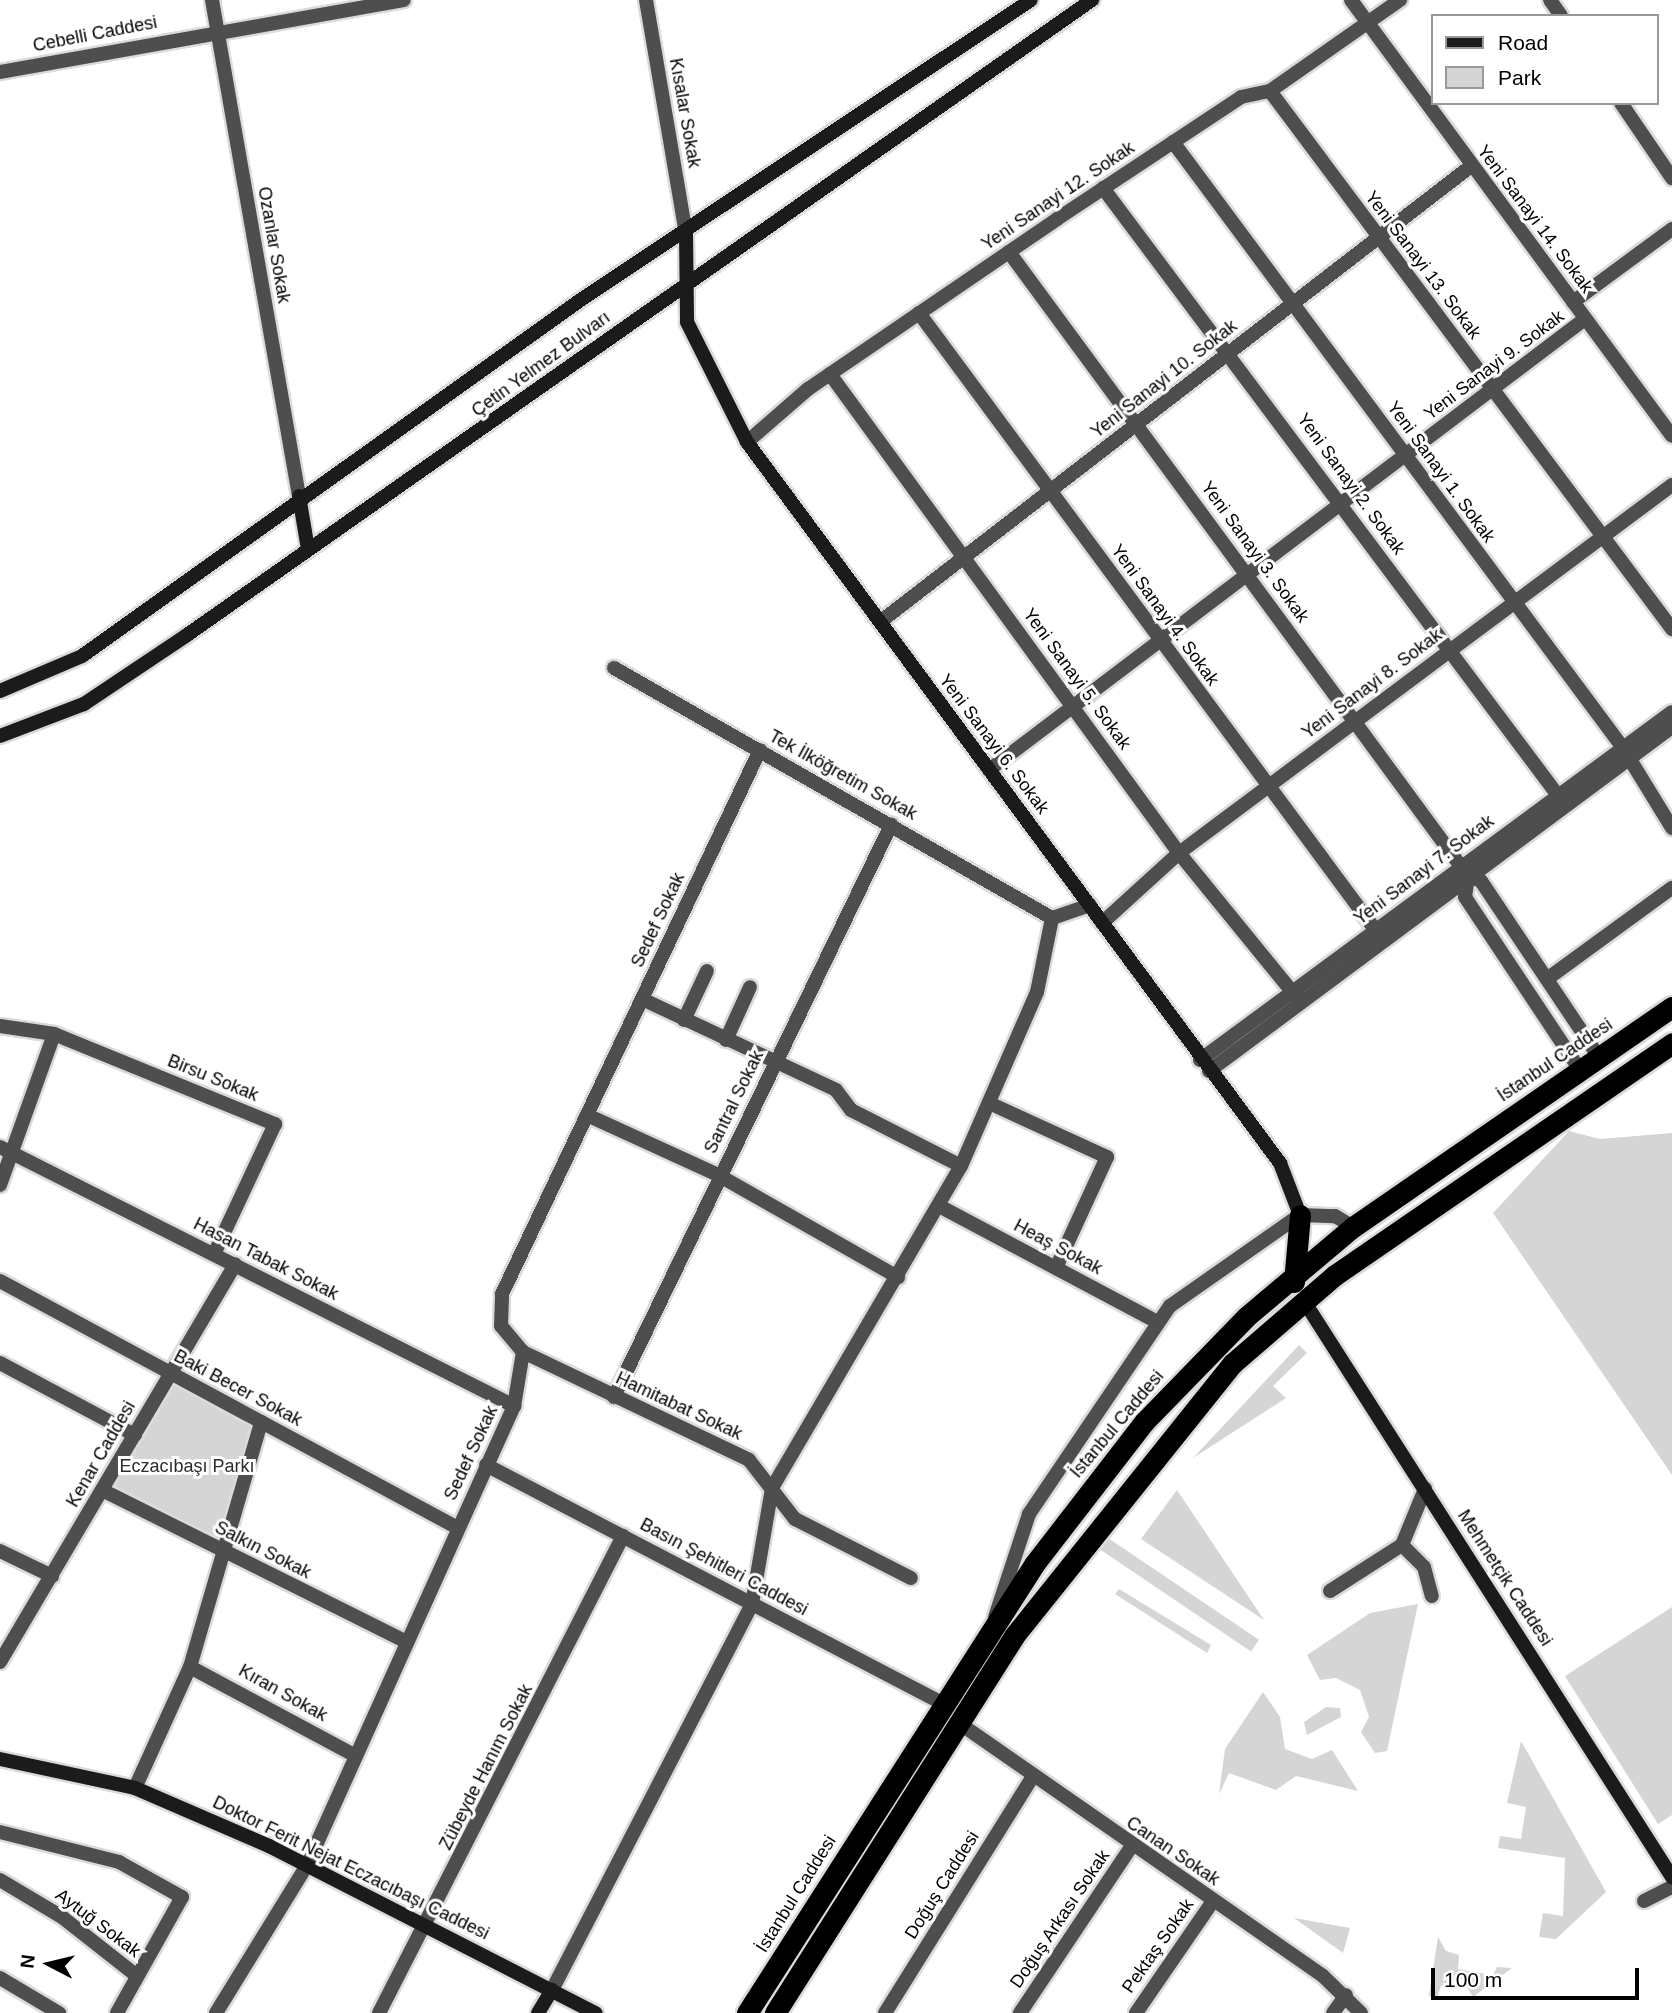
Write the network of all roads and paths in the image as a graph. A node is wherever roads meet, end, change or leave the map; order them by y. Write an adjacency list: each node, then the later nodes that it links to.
1 (212, 0): 9 (street, Ozanlar Sokak)
2 (404, 0): 9 (street, Cebelli Caddesi)
3 (646, 0): 18 (street, Kısalar Sokak)
4 (1031, 0): 18 (street, Çetin Yelmez Bulvarı)
5 (1092, 0): 21 (street, Çetin Yelmez Bulvarı)
6 (1351, 0): 8 (street, Yeni Sanayi 14. Sokak)
7 (1400, 0): 8 (street, Yeni Sanayi 12. Sokak)
8 (1368, 23): 11 (street, Yeni Sanayi 12. Sokak); 14 (street, Yeni Sanayi 14. Sokak)
9 (217, 29): 10 (street, Cebelli Caddesi); 35 (street, Ozanlar Sokak)
10 (0, 72)
11 (1270, 92): 13 (street, Yeni Sanayi 12. Sokak); 19 (street, Yeni Sanayi 13. Sokak)
12 (1622, 105): 15 (street)
13 (1173, 142): 16 (street, Yeni Sanayi 12. Sokak); 23 (street, Yeni Sanayi 1. Sokak)
14 (1471, 166): 19 (street, Yeni Sanayi 10. Sokak); 22 (street, Yeni Sanayi 14. Sokak)
15 (1672, 178)
16 (1103, 188): 20 (street, Yeni Sanayi 12. Sokak); 26 (street, Yeni Sanayi 2. Sokak)
17 (1672, 229): 22 (street)
18 (686, 233): 21 (street, Yeni Sanayi 6. Sokak); 35 (street, Çetin Yelmez Bulvarı)
19 (1379, 237): 23 (street, Yeni Sanayi 10. Sokak); 28 (street, Yeni Sanayi 13. Sokak)
20 (1009, 252): 24 (street, Yeni Sanayi 12. Sokak); 29 (street, Yeni Sanayi 3. Sokak)
21 (686, 283): 31 (street, Yeni Sanayi 6. Sokak); 38 (street, Çetin Yelmez Bulvarı)
22 (1573, 302): 25 (street, Yeni Sanayi 14. Sokak)
23 (1294, 303): 26 (street, Yeni Sanayi 10. Sokak); 32 (street, Yeni Sanayi 1. Sokak)
24 (919, 313): 27 (street, Yeni Sanayi 12. Sokak); 34 (street, Yeni Sanayi 4. Sokak)
25 (1586, 319): 28 (street, Yeni Sanayi 9. Sokak); 30 (street, Yeni Sanayi 14. Sokak)
26 (1230, 352): 29 (street, Yeni Sanayi 10. Sokak); 36 (street, Yeni Sanayi 2. Sokak)
27 (830, 374): 31 (street, Yeni Sanayi 12. Sokak); 39 (street, Yeni Sanayi 5. Sokak)
28 (1492, 390): 32 (street, Yeni Sanayi 9. Sokak); 37 (street, Yeni Sanayi 13. Sokak)
29 (1137, 424): 34 (street, Yeni Sanayi 10. Sokak); 40 (street, Yeni Sanayi 3. Sokak)
30 (1672, 436)
31 (747, 442): 42 (street, Yeni Sanayi 6. Sokak)
32 (1405, 455): 36 (street, Yeni Sanayi 9. Sokak); 41 (street, Yeni Sanayi 1. Sokak)
33 (1672, 485): 37 (street, Yeni Sanayi 8. Sokak)
34 (1050, 491): 39 (street, Yeni Sanayi 10. Sokak); 44 (street, Yeni Sanayi 4. Sokak)
35 (299, 496): 38 (street); 47 (street, Çetin Yelmez Bulvarı)
36 (1341, 504): 40 (street, Yeni Sanayi 9. Sokak); 45 (street, Yeni Sanayi 2. Sokak)
37 (1602, 537): 41 (street, Yeni Sanayi 8. Sokak); 43 (street, Yeni Sanayi 13. Sokak)
38 (308, 549): 52 (street, Çetin Yelmez Bulvarı)
39 (965, 556): 42 (street, Yeni Sanayi 10. Sokak); 48 (street, Yeni Sanayi 5. Sokak)
40 (1247, 575): 44 (street, Yeni Sanayi 9. Sokak); 50 (street, Yeni Sanayi 3. Sokak)
41 (1513, 603): 45 (street, Yeni Sanayi 8. Sokak); 54 (street, Yeni Sanayi 1. Sokak)
42 (880, 622): 55 (street, Yeni Sanayi 6. Sokak)
43 (1672, 629)
44 (1160, 641): 48 (street, Yeni Sanayi 9. Sokak); 56 (street, Yeni Sanayi 4. Sokak)
45 (1450, 651): 50 (street, Yeni Sanayi 8. Sokak); 57 (street, Yeni Sanayi 2. Sokak)
46 (614, 668): 53 (street, Tek İlköğretim Sokak)
47 (0, 691)
48 (1073, 706): 55 (street, Yeni Sanayi 9. Sokak); 60 (street, Yeni Sanayi 5. Sokak)
49 (1672, 712): 54 (street, Yeni Sanayi 7. Sokak)
50 (1355, 721): 56 (street, Yeni Sanayi 8. Sokak); 61 (street, Yeni Sanayi 3. Sokak)
51 (1672, 727): 54 (street, Yeni Sanayi 7. Sokak)
52 (0, 736)
53 (760, 750): 58 (street, Tek İlköğretim Sokak); 71 (street, Sedef Sokak)
54 (1625, 754): 57 (street, Yeni Sanayi 7. Sokak); 59 (street, Yeni Sanayi 1. Sokak)
55 (989, 770): 63 (street, Yeni Sanayi 6. Sokak)
56 (1267, 787): 60 (street, Yeni Sanayi 8. Sokak); 66 (street, Yeni Sanayi 4. Sokak)
57 (1562, 800): 61 (street, Yeni Sanayi 7. Sokak)
58 (891, 825): 64 (street, Tek İlköğretim Sokak); 79 (street, Santral Sokak)
59 (1672, 828)
60 (1179, 853): 65 (street, Yeni Sanayi 8. Sokak); 70 (street, Yeni Sanayi 5. Sokak)
61 (1464, 871): 66 (street, Yeni Sanayi 7. Sokak); 68 (street, Yeni Sanayi 3. Sokak); 81 (street, Yeni Sanayi 3. Sokak)
62 (1672, 888): 68 (street)
63 (1090, 905): 64 (street); 65 (street, Yeni Sanayi 6. Sokak)
64 (1052, 918): 84 (street)
65 (1102, 923): 80 (street, Yeni Sanayi 6. Sokak)
66 (1379, 935): 70 (street, Yeni Sanayi 7. Sokak)
67 (706, 971): 73 (street)
68 (1547, 979): 78 (street, Yeni Sanayi 3. Sokak)
69 (750, 987): 76 (street)
70 (1295, 996): 80 (street, Yeni Sanayi 7. Sokak)
71 (642, 999): 73 (street); 85 (street, Sedef Sokak)
72 (1672, 1007): 78 (highway, İstanbul Caddesi)
73 (684, 1020): 76 (street)
74 (0, 1026): 75 (street, Birsu Sokak)
75 (54, 1034): 87 (street); 94 (street, Birsu Sokak)
76 (726, 1040): 79 (street)
77 (1672, 1043): 82 (highway)
78 (1599, 1057): 81 (highway, İstanbul Caddesi); 82 (highway)
79 (774, 1063): 88 (street); 89 (street, Santral Sokak)
80 (1205, 1066): 92 (street, Yeni Sanayi 6. Sokak)
81 (1580, 1070): 83 (highway); 93 (highway, İstanbul Caddesi)
82 (1619, 1083): 83 (highway)
83 (1599, 1097): 100 (highway)
84 (989, 1103): 88 (street); 96 (street)
85 (587, 1115): 89 (street); 102 (street, Sedef Sokak)
86 (0, 1147): 87 (street, Hasan Tabak Sokak)
87 (15, 1155): 90 (street); 94 (street, Hasan Tabak Sokak)
88 (961, 1166): 91 (street)
89 (720, 1176): 98 (street); 105 (street, Santral Sokak)
90 (0, 1185)
91 (942, 1207): 96 (street, Heaş Sokak); 98 (street)
92 (1300, 1215): 93 (street); 97 (highway); 101 (street)
93 (1353, 1227): 97 (highway, İstanbul Caddesi)
94 (214, 1254): 95 (street, Hasan Tabak Sokak)
95 (235, 1264): 104 (street, Kenar Caddesi); 106 (street, Hasan Tabak Sokak)
96 (1056, 1268): 101 (street, Heaş Sokak)
97 (1292, 1276): 100 (highway); 123 (highway, İstanbul Caddesi)
98 (898, 1278): 110 (street)
99 (0, 1281): 104 (street, Baki Becer Sokak)
100 (1304, 1301): 111 (street, Mehmetçik Caddesi); 128 (highway)
101 (1157, 1321): 123 (street)
102 (523, 1352): 105 (street, Hamitabat Sokak); 106 (street, Sedef Sokak)
103 (0, 1363): 108 (street)
104 (171, 1373): 107 (street, Baki Becer Sokak); 108 (street, Kenar Caddesi)
105 (614, 1397): 110 (street, Hamitabat Sokak)
106 (514, 1406): 109 (street, Sedef Sokak)
107 (261, 1422): 113 (street, Baki Becer Sokak); 117 (street)
108 (135, 1435): 112 (street, Kenar Caddesi)
109 (485, 1465): 113 (street, Sedef Sokak); 114 (street, Basın Şehitleri Caddesi)
110 (772, 1488): 119 (street, Hamitabat Sokak); 122 (street)
111 (1425, 1489): 115 (street); 136 (street, Mehmetçik Caddesi)
112 (102, 1490): 117 (street, Salkın Sokak); 118 (street, Kenar Caddesi)
113 (458, 1528): 124 (street, Sedef Sokak)
114 (624, 1536): 122 (street, Basın Şehitleri Caddesi); 141 (street, Zübeyde Hanım Sokak)
115 (1402, 1545): 120 (street); 121 (street)
116 (0, 1551): 118 (street)
117 (223, 1551): 124 (street, Salkın Sokak); 126 (street)
118 (52, 1576): 125 (street, Kenar Caddesi)
119 (911, 1578)
120 (1330, 1591)
121 (1432, 1596)
122 (752, 1604): 127 (street, Basın Şehitleri Caddesi); 144 (street)
123 (991, 1631): 127 (highway, İstanbul Caddesi)
124 (407, 1642): 129 (street, Sedef Sokak)
125 (0, 1662)
126 (190, 1667): 129 (street, Kıran Sokak); 132 (street)
127 (944, 1704): 152 (highway, İstanbul Caddesi)
128 (959, 1723): 131 (street, Canan Sokak); 153 (highway)
129 (356, 1756): 135 (street, Sedef Sokak)
130 (0, 1759): 132 (street, Doktor Ferit Nejat Eczacıbaşı Caddesi)
131 (1032, 1778): 134 (street, Canan Sokak); 154 (street, Doğuş Caddesi)
132 (135, 1788): 135 (street, Doktor Ferit Nejat Eczacıbaşı Caddesi)
133 (0, 1832): 142 (street)
134 (1132, 1846): 139 (street, Canan Sokak); 155 (street, Doğuş Arkası Sokak)
135 (307, 1865): 141 (street, Doktor Ferit Nejat Eczacıbaşı Caddesi); 148 (street, Sedef Sokak)
136 (1672, 1877)
137 (0, 1880): 142 (street, Aytuğ Sokak)
138 (1672, 1887): 140 (street)
139 (1213, 1901): 145 (street, Canan Sokak); 156 (street, Pektaş Sokak)
140 (1644, 1901)
141 (428, 1925): 144 (street, Doktor Ferit Nejat Eczacıbaşı Caddesi); 149 (street, Zübeyde Hanım Sokak)
142 (137, 1976): 147 (street)
143 (0, 1978): 146 (street)
144 (552, 1990): 150 (street); 151 (street, Doktor Ferit Nejat Eczacıbaşı Caddesi)
145 (1346, 1995): 157 (street); 158 (street, Canan Sokak)
146 (58, 2013)
147 (117, 2013)
148 (216, 2013)
149 (379, 2013)
150 (538, 2013)
151 (596, 2013)
152 (747, 2013)
153 (775, 2013)
154 (885, 2013)
155 (1020, 2013)
156 (1136, 2013)
157 (1333, 2013)
158 (1361, 2013)

